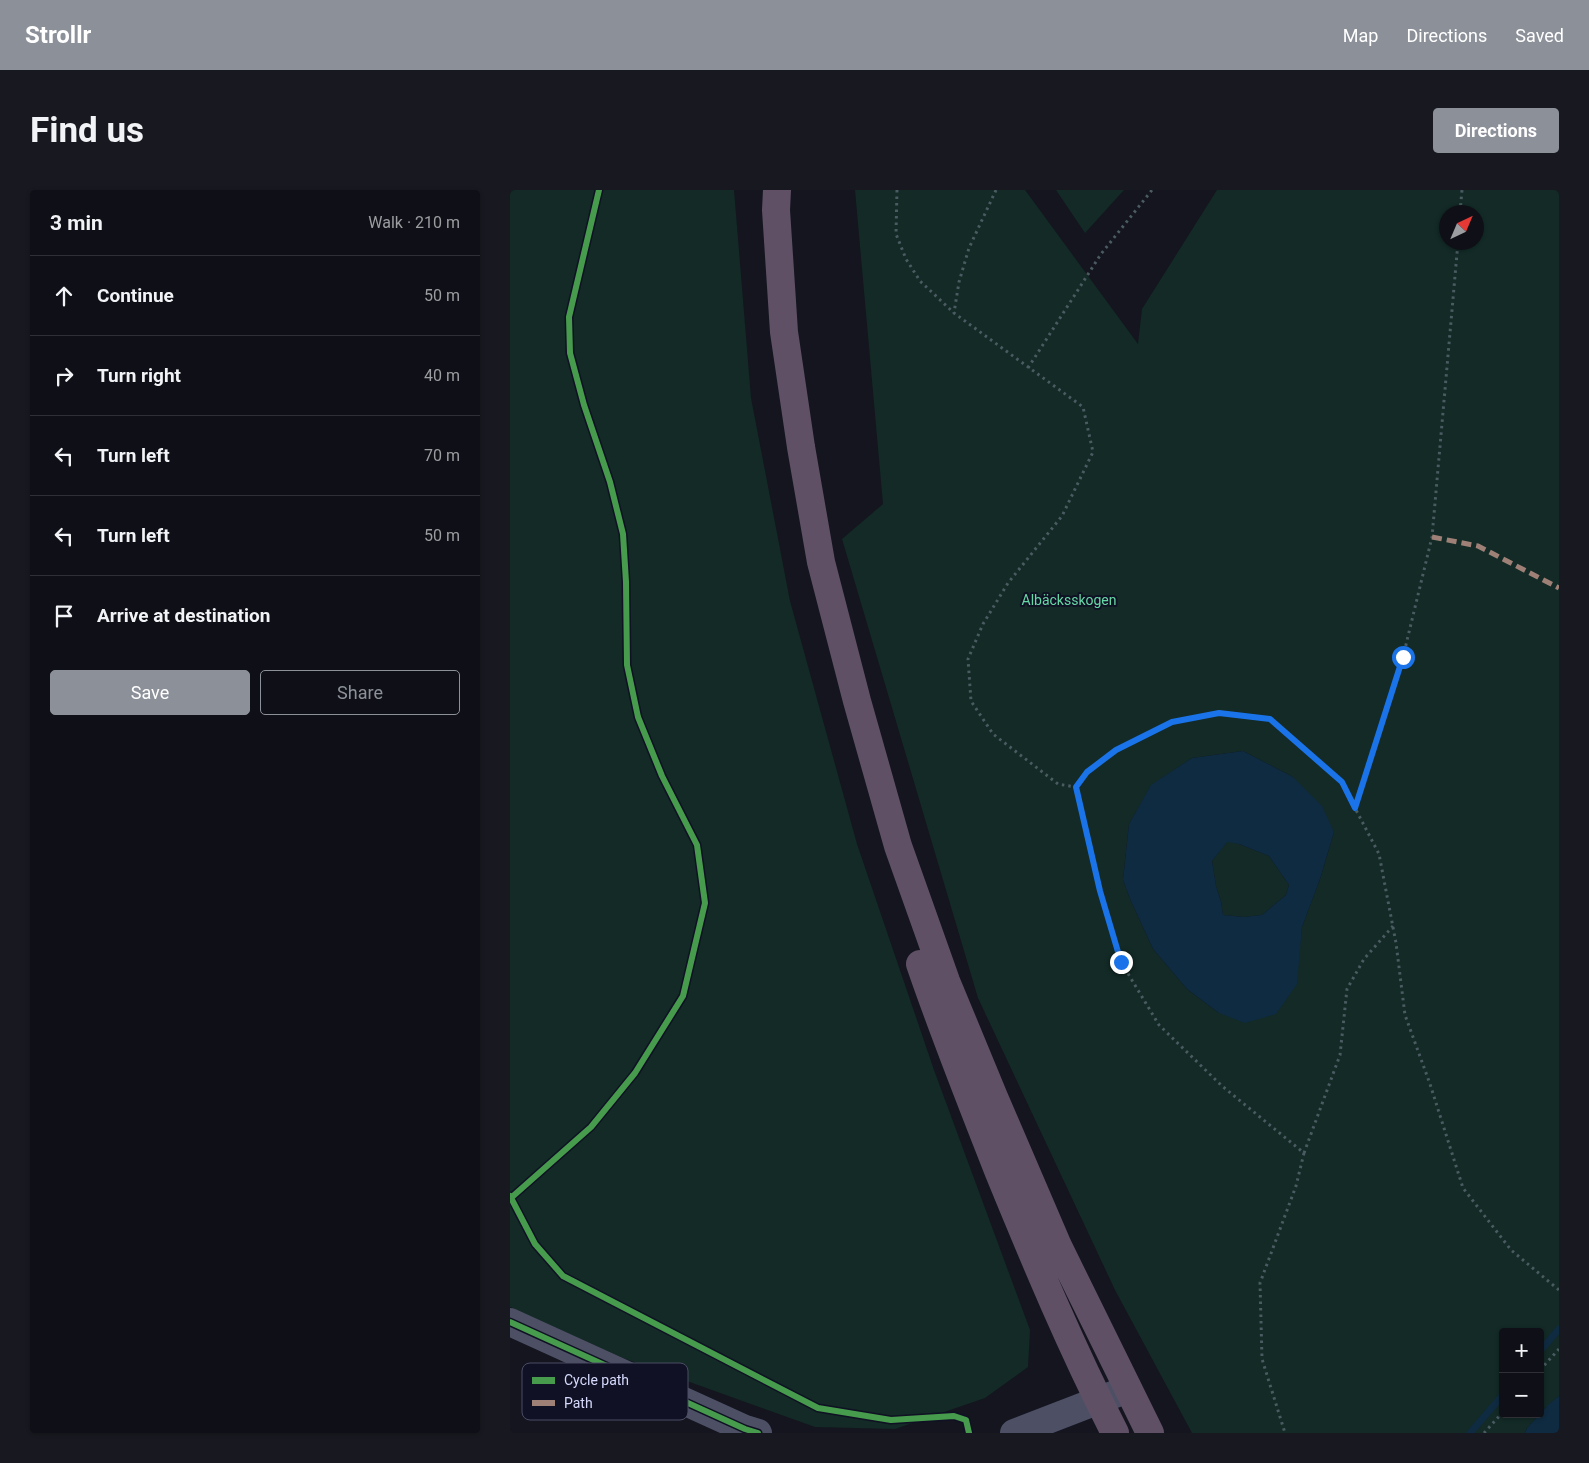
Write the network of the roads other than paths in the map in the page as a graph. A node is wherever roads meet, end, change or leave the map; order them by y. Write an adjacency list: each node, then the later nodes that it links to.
1 (761, 190): 6 (highway)
2 (776, 190): 5 (highway)
3 (510, 1322): 4 (street)
4 (601, 1363)
5 (1128, 1389): 6 (street); 11 (highway)
6 (1098, 1400): 9 (street); 10 (highway)
7 (688, 1402): 8 (street)
8 (758, 1433)
9 (1014, 1433)
10 (1115, 1433)
11 (1150, 1433)

